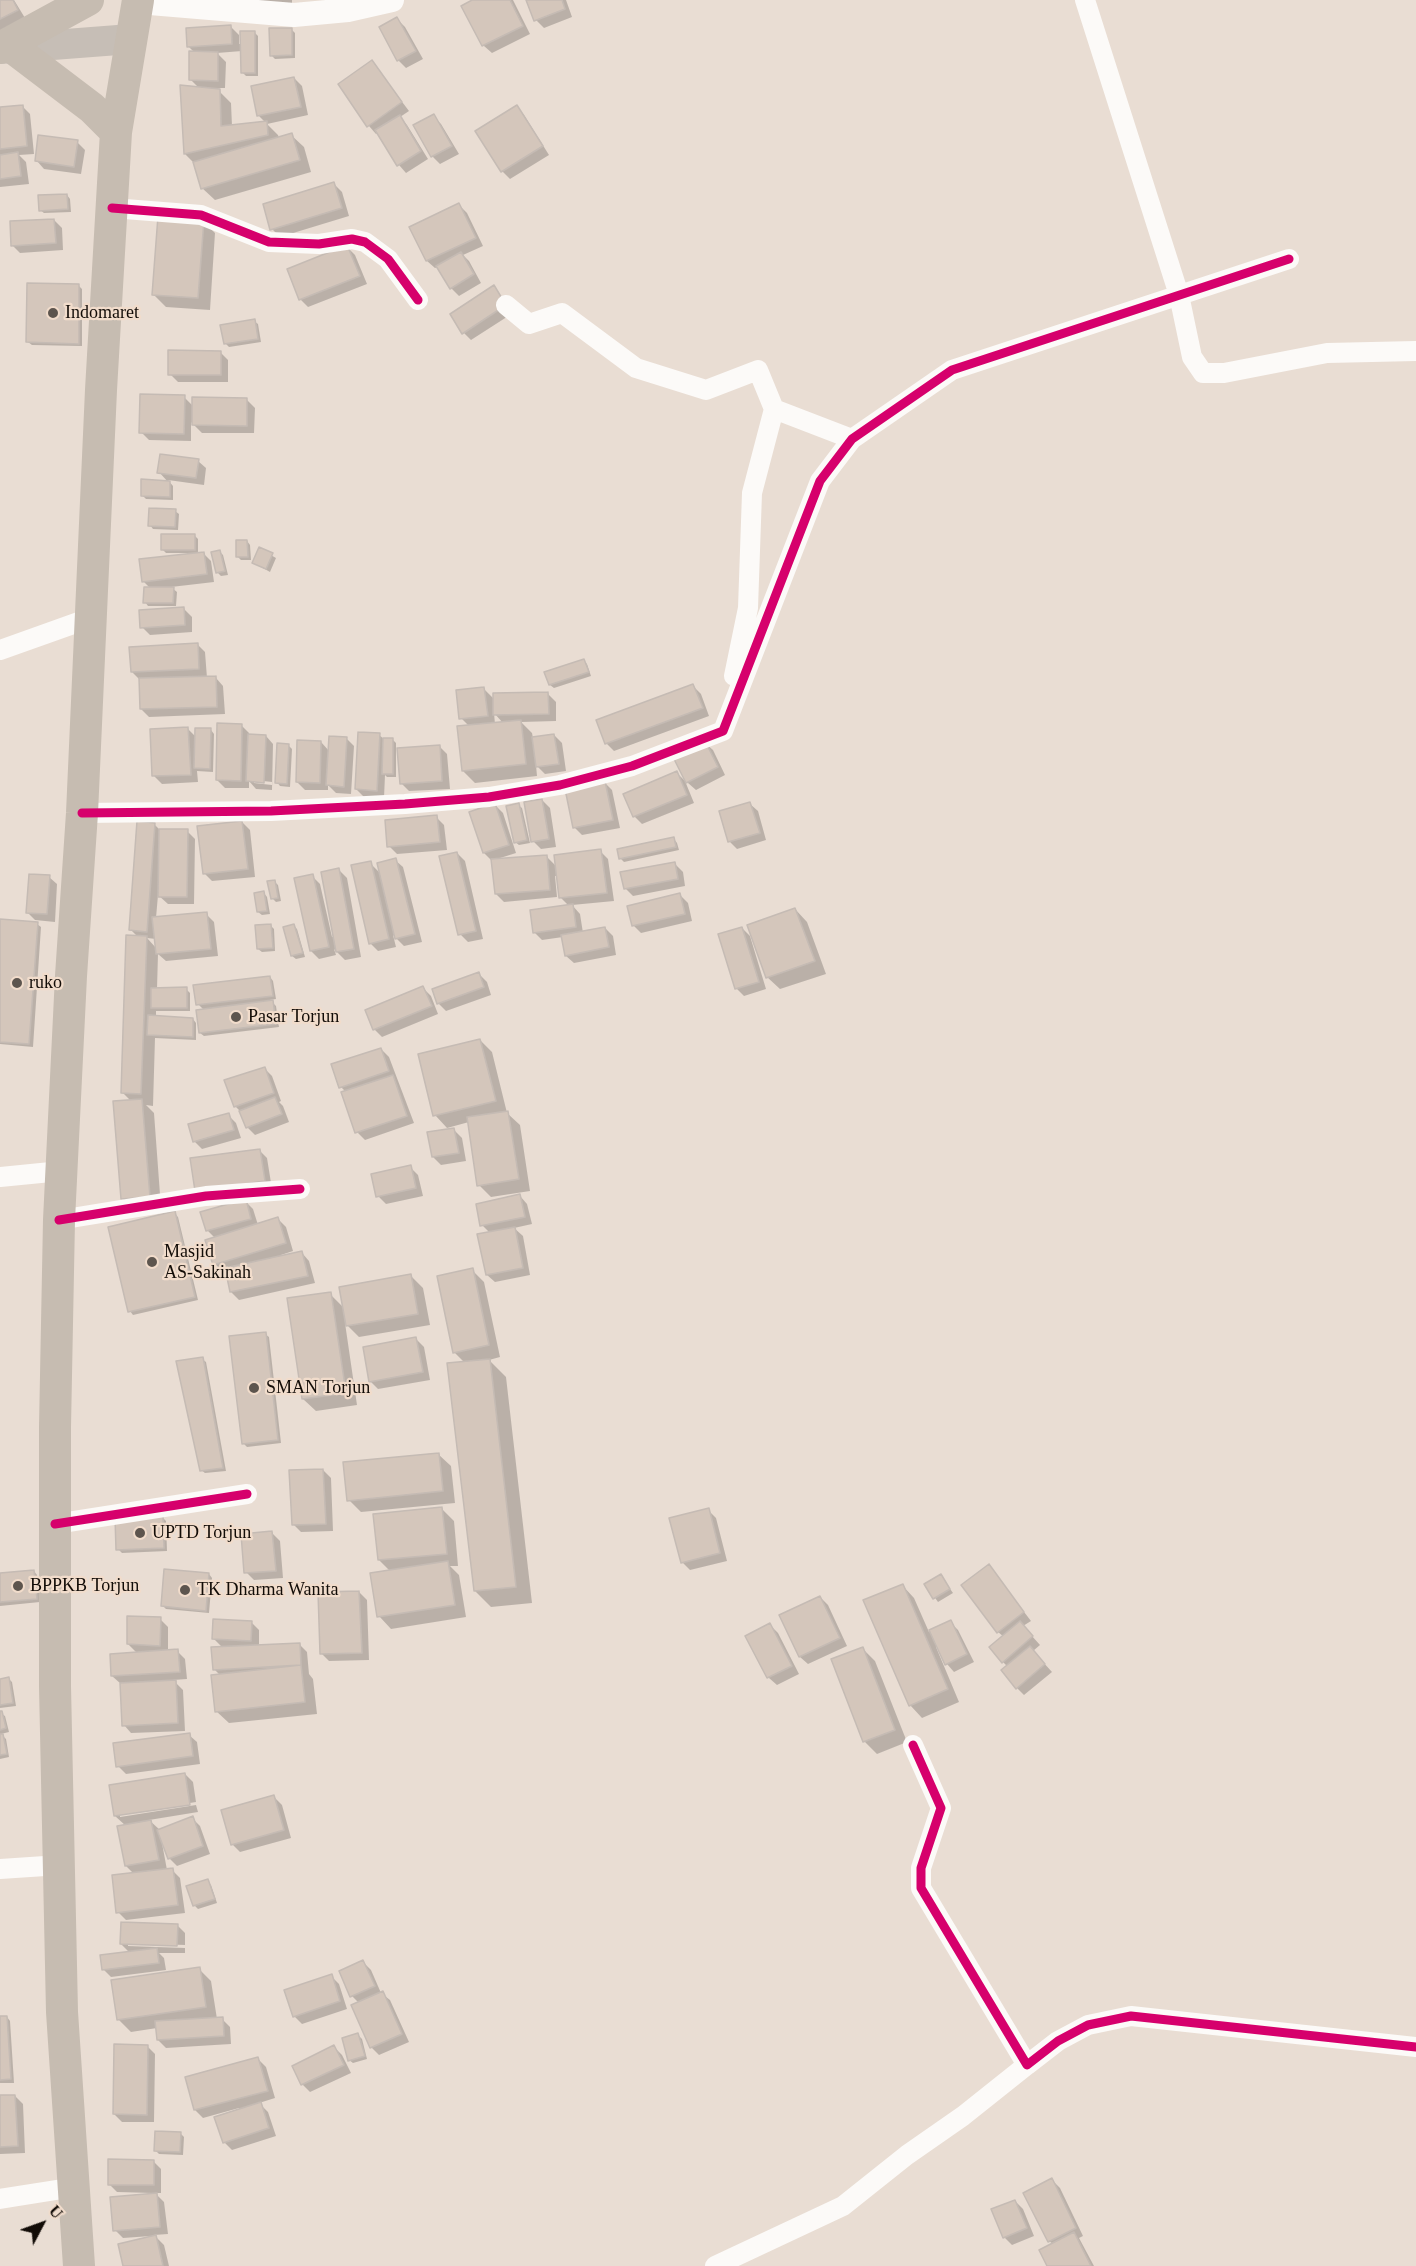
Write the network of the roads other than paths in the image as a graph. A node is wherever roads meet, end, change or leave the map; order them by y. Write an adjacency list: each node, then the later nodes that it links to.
1 (88, 0): 6 (highway)
2 (392, 0): 4 (street)
3 (1085, 0): 10 (street)
4 (138, 1): 5 (highway)
5 (130, 39): 6 (main road); 7 (highway)
6 (4, 48): 7 (highway)
7 (116, 132): 8 (highway)
8 (112, 208): 11 (street); 16 (highway)
9 (1289, 259): 10 (street)
10 (1179, 294): 13 (street); 15 (street)
11 (418, 300)
12 (506, 305): 14 (street)
13 (1416, 351)
14 (774, 409): 15 (street); 18 (street)
15 (852, 439): 18 (street)
16 (90, 618): 17 (street); 19 (highway)
17 (0, 650)
18 (723, 731): 19 (street)
19 (82, 813): 20 (highway)
20 (61, 1171): 21 (street); 23 (highway)
21 (0, 1178)
22 (300, 1189): 23 (street)
23 (59, 1220): 25 (highway)
24 (247, 1494): 25 (street)
25 (55, 1524): 27 (highway)
26 (913, 1745): 30 (street)
27 (60, 1864): 28 (street); 31 (highway)
28 (0, 1869)
29 (1416, 2047): 30 (street)
30 (1027, 2065): 34 (street)
31 (75, 2187): 32 (street); 33 (highway)
32 (0, 2199)
33 (79, 2266)
34 (715, 2266)

